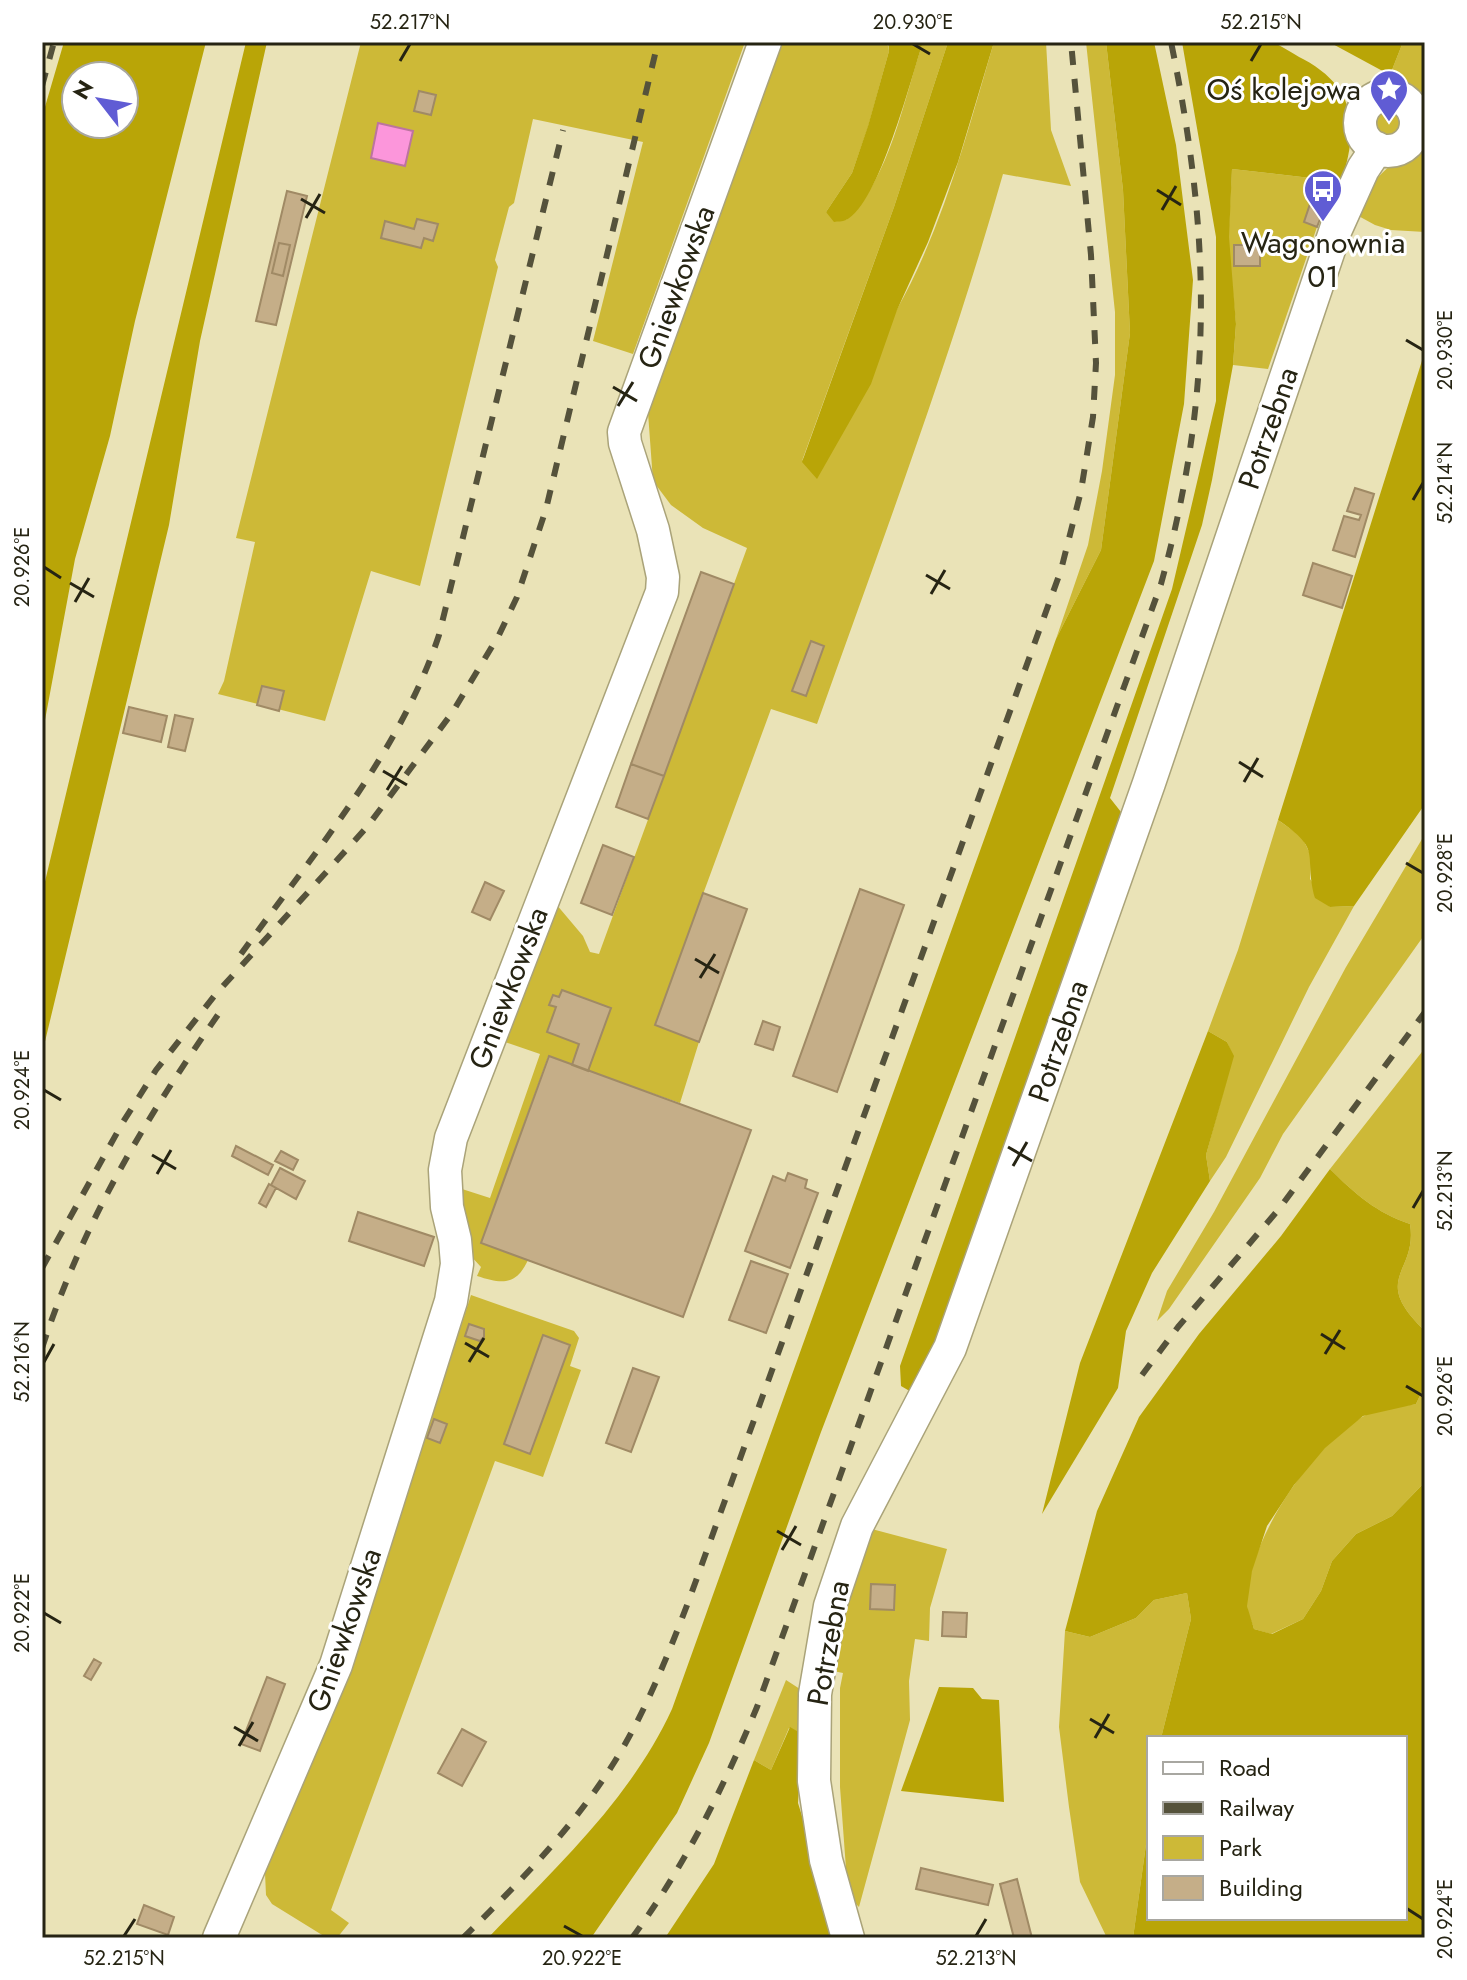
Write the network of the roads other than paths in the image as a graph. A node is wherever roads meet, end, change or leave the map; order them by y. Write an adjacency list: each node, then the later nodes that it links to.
1 (765, 42): 3 (street, Gniewkowska)
2 (1377, 148): 4 (street, Potrzebna)
3 (219, 1938)
4 (848, 1938)

